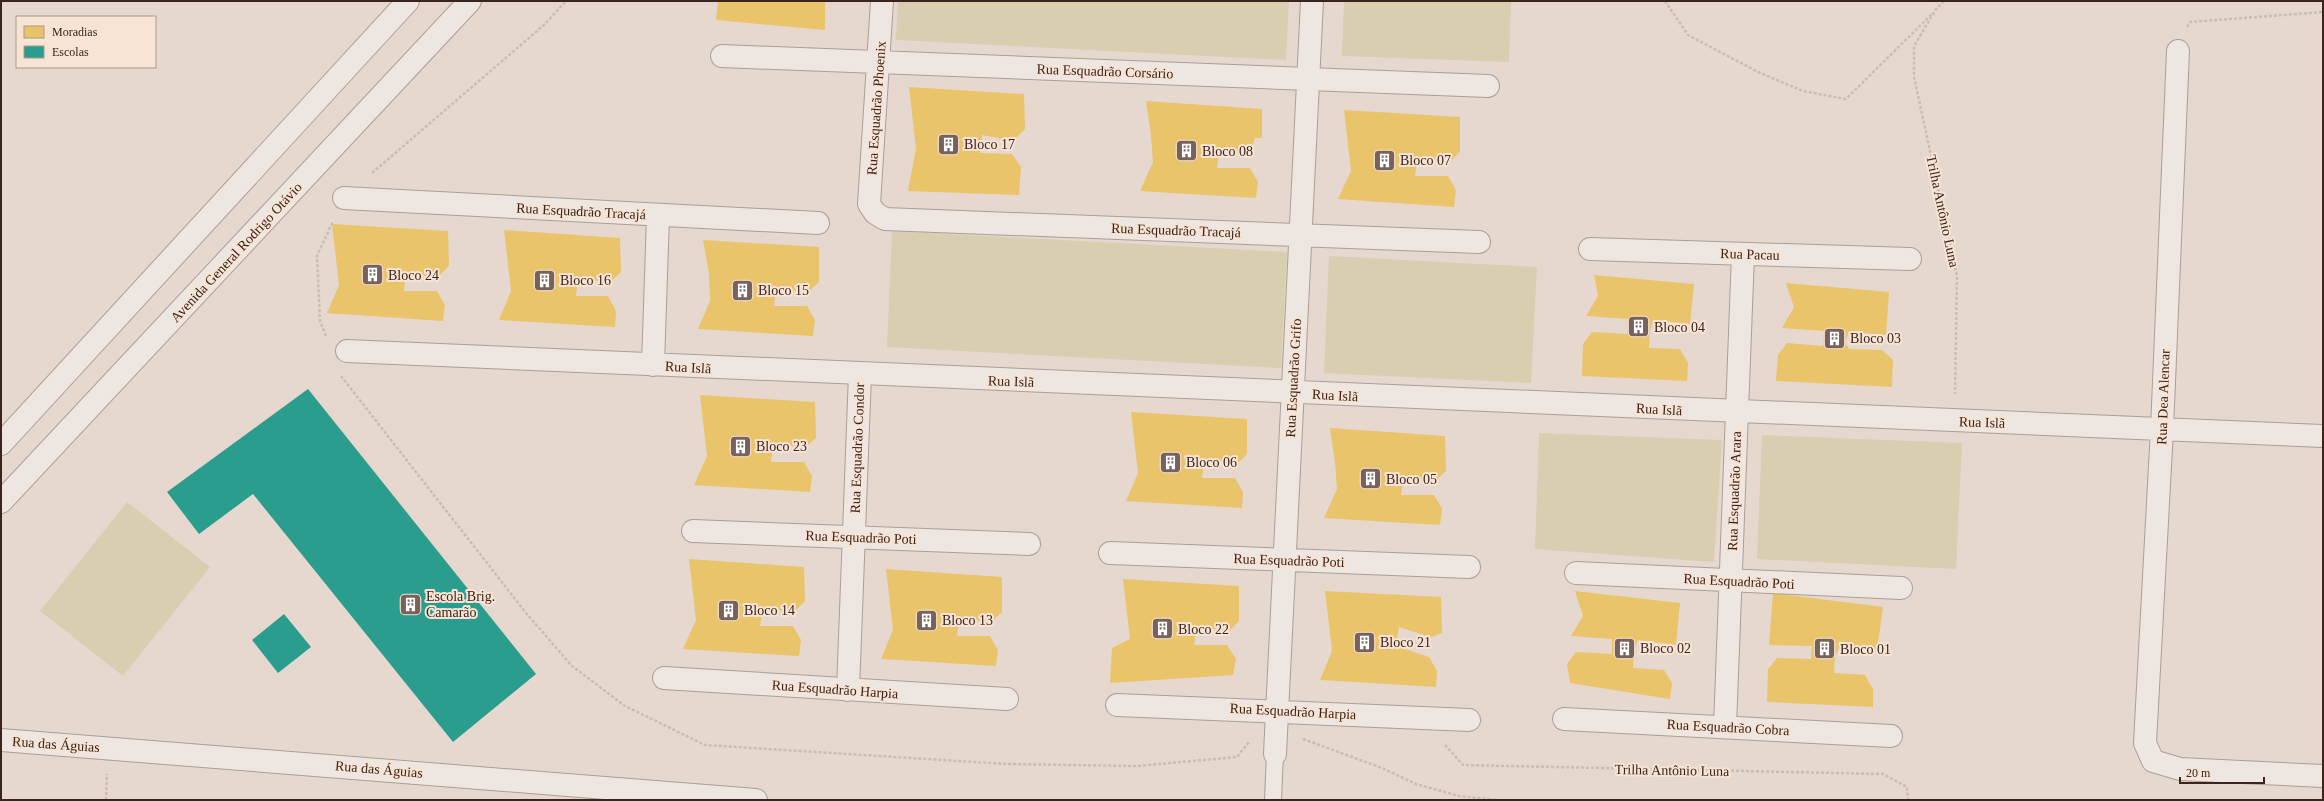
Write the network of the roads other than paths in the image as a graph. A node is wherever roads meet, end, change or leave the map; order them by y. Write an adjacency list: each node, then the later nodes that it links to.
1 (408, 1): 26 (street)
2 (470, 1): 27 (street, Avenida General Rodrigo Otávio)
3 (882, 1): 7 (street, Rua Esquadrão Phoenix)
4 (1312, 1): 8 (street, Rua Esquadrão Grifo)
5 (2178, 51): 24 (street, Rua Dea Alencar)
6 (722, 56): 7 (street, Rua Esquadrão Corsário)
7 (880, 62): 8 (street, Rua Esquadrão Corsário); 11 (street, Rua Esquadrão Phoenix)
8 (1308, 79): 9 (street, Rua Esquadrão Corsário); 14 (street, Rua Esquadrão Grifo)
9 (1488, 86)
10 (344, 198): 12 (street, Rua Esquadrão Tracajá)
11 (875, 213): 14 (street, Rua Esquadrão Tracajá)
12 (658, 216): 13 (street, Rua Esquadrão Tracajá); 20 (street)
13 (818, 223)
14 (1300, 234): 15 (street, Rua Esquadrão Tracajá); 22 (street, Rua Esquadrão Grifo)
15 (1479, 242)
16 (1590, 249): 17 (street, Rua Pacau)
17 (1743, 254): 18 (street, Rua Pacau); 23 (street, Rua Esquadrão Arara)
18 (1910, 259)
19 (347, 352): 20 (street, Rua Islã)
20 (653, 365): 21 (street, Rua Islã)
21 (860, 374): 22 (street, Rua Islã); 29 (street, Rua Esquadrão Condor)
22 (1293, 393): 23 (street, Rua Islã); 32 (street, Rua Esquadrão Grifo)
23 (1737, 412): 24 (street, Rua Islã); 35 (street, Rua Esquadrão Arara)
24 (2162, 430): 25 (street, Rua Islã); 48 (street, Rua Dea Alencar)
25 (2323, 436)
26 (1, 444)
27 (6, 489)
28 (693, 531): 29 (street, Rua Esquadrão Poti)
29 (854, 537): 30 (street, Rua Esquadrão Poti); 38 (street, Rua Esquadrão Condor)
30 (1029, 544)
31 (1110, 553): 32 (street, Rua Esquadrão Poti)
32 (1284, 560): 33 (street, Rua Esquadrão Poti); 41 (street, Rua Esquadrão Grifo)
33 (1469, 567)
34 (1576, 573): 35 (street, Rua Esquadrão Poti)
35 (1731, 580): 36 (street, Rua Esquadrão Poti); 44 (street, Rua Esquadrão Arara)
36 (1901, 588)
37 (664, 678): 38 (street, Rua Esquadrão Harpia)
38 (848, 690): 39 (street, Rua Esquadrão Harpia)
39 (1006, 699)
40 (1117, 705): 41 (street, Rua Esquadrão Harpia)
41 (1277, 710): 43 (street, Rua Esquadrão Harpia); 47 (street, Rua Esquadrão Grifo)
42 (1564, 719): 44 (street, Rua Esquadrão Cobra)
43 (1469, 720)
44 (1725, 727): 45 (street, Rua Esquadrão Cobra)
45 (1891, 736)
46 (1, 740): 49 (street, Rua das Águias)
47 (1275, 754): 50 (lane)
48 (2323, 776)
49 (756, 800)
50 (1273, 800)

